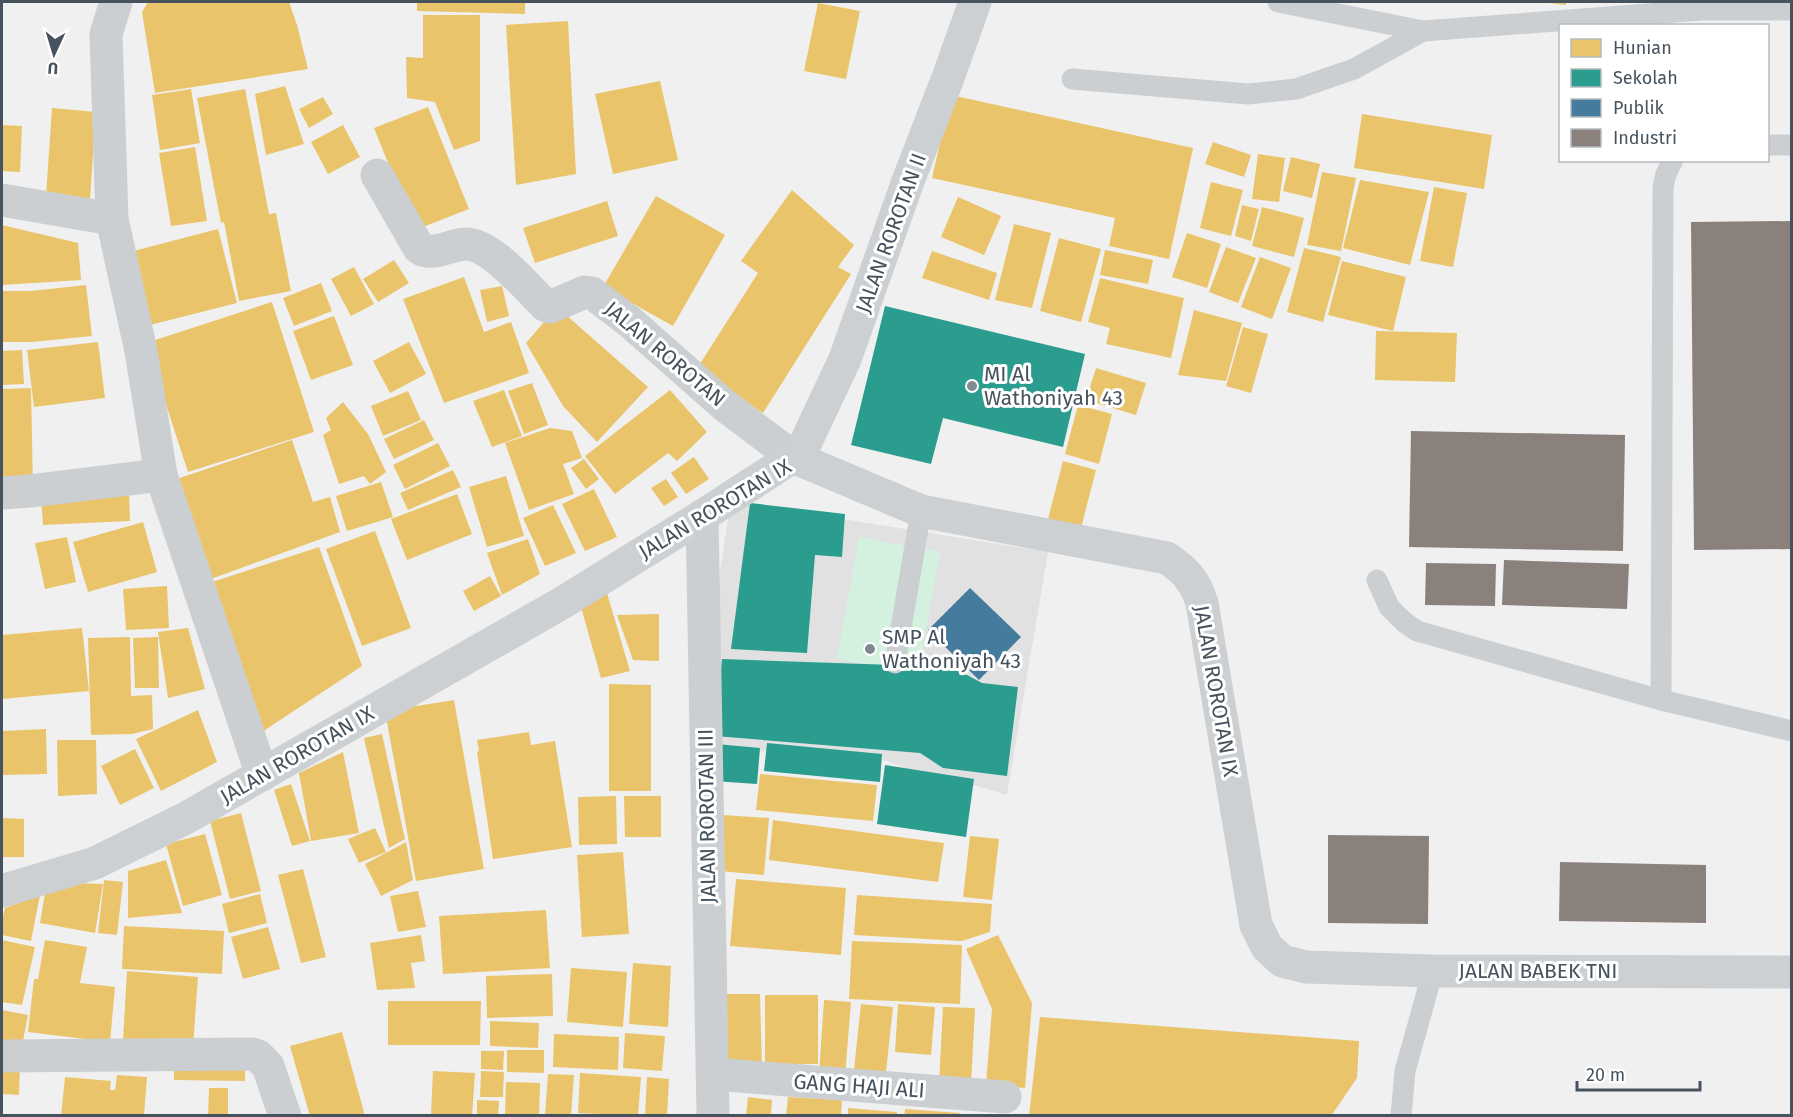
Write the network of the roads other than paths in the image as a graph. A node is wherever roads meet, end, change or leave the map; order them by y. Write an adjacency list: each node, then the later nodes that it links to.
1 (116, 2): 12 (street)
2 (975, 2): 13 (street, JALAN ROROTAN II)
3 (1278, 2): 5 (lane)
4 (1791, 10): 5 (lane)
5 (1423, 31): 6 (lane)
6 (1072, 79)
7 (1769, 145): 8 (lane)
8 (1791, 145)
9 (1672, 162): 20 (lane)
10 (377, 175): 13 (street, JALAN ROROTAN)
11 (2, 200): 12 (street)
12 (112, 219): 14 (street)
13 (793, 457): 16 (street, JALAN ROROTAN IX); 17 (street, JALAN ROROTAN IX)
14 (161, 475): 15 (street); 22 (street)
15 (2, 493)
16 (921, 511): 19 (lane); 24 (street, JALAN ROROTAN IX)
17 (702, 516): 22 (street, JALAN ROROTAN IX); 27 (street, JALAN ROROTAN III)
18 (1377, 580): 20 (lane)
19 (895, 663)
20 (1661, 700): 21 (lane)
21 (1791, 731)
22 (262, 775): 23 (street, JALAN ROROTAN IX)
23 (2, 891)
24 (1433, 971): 25 (street, JALAN BABEK TNI); 31 (lane, JALAN BABEK TNI)
25 (1791, 972)
26 (2, 1056): 29 (street)
27 (712, 1074): 28 (street, GANG HAJI ALI); 30 (street, JALAN ROROTAN III)
28 (1005, 1097)
29 (285, 1116)
30 (712, 1116)
31 (1401, 1116)

